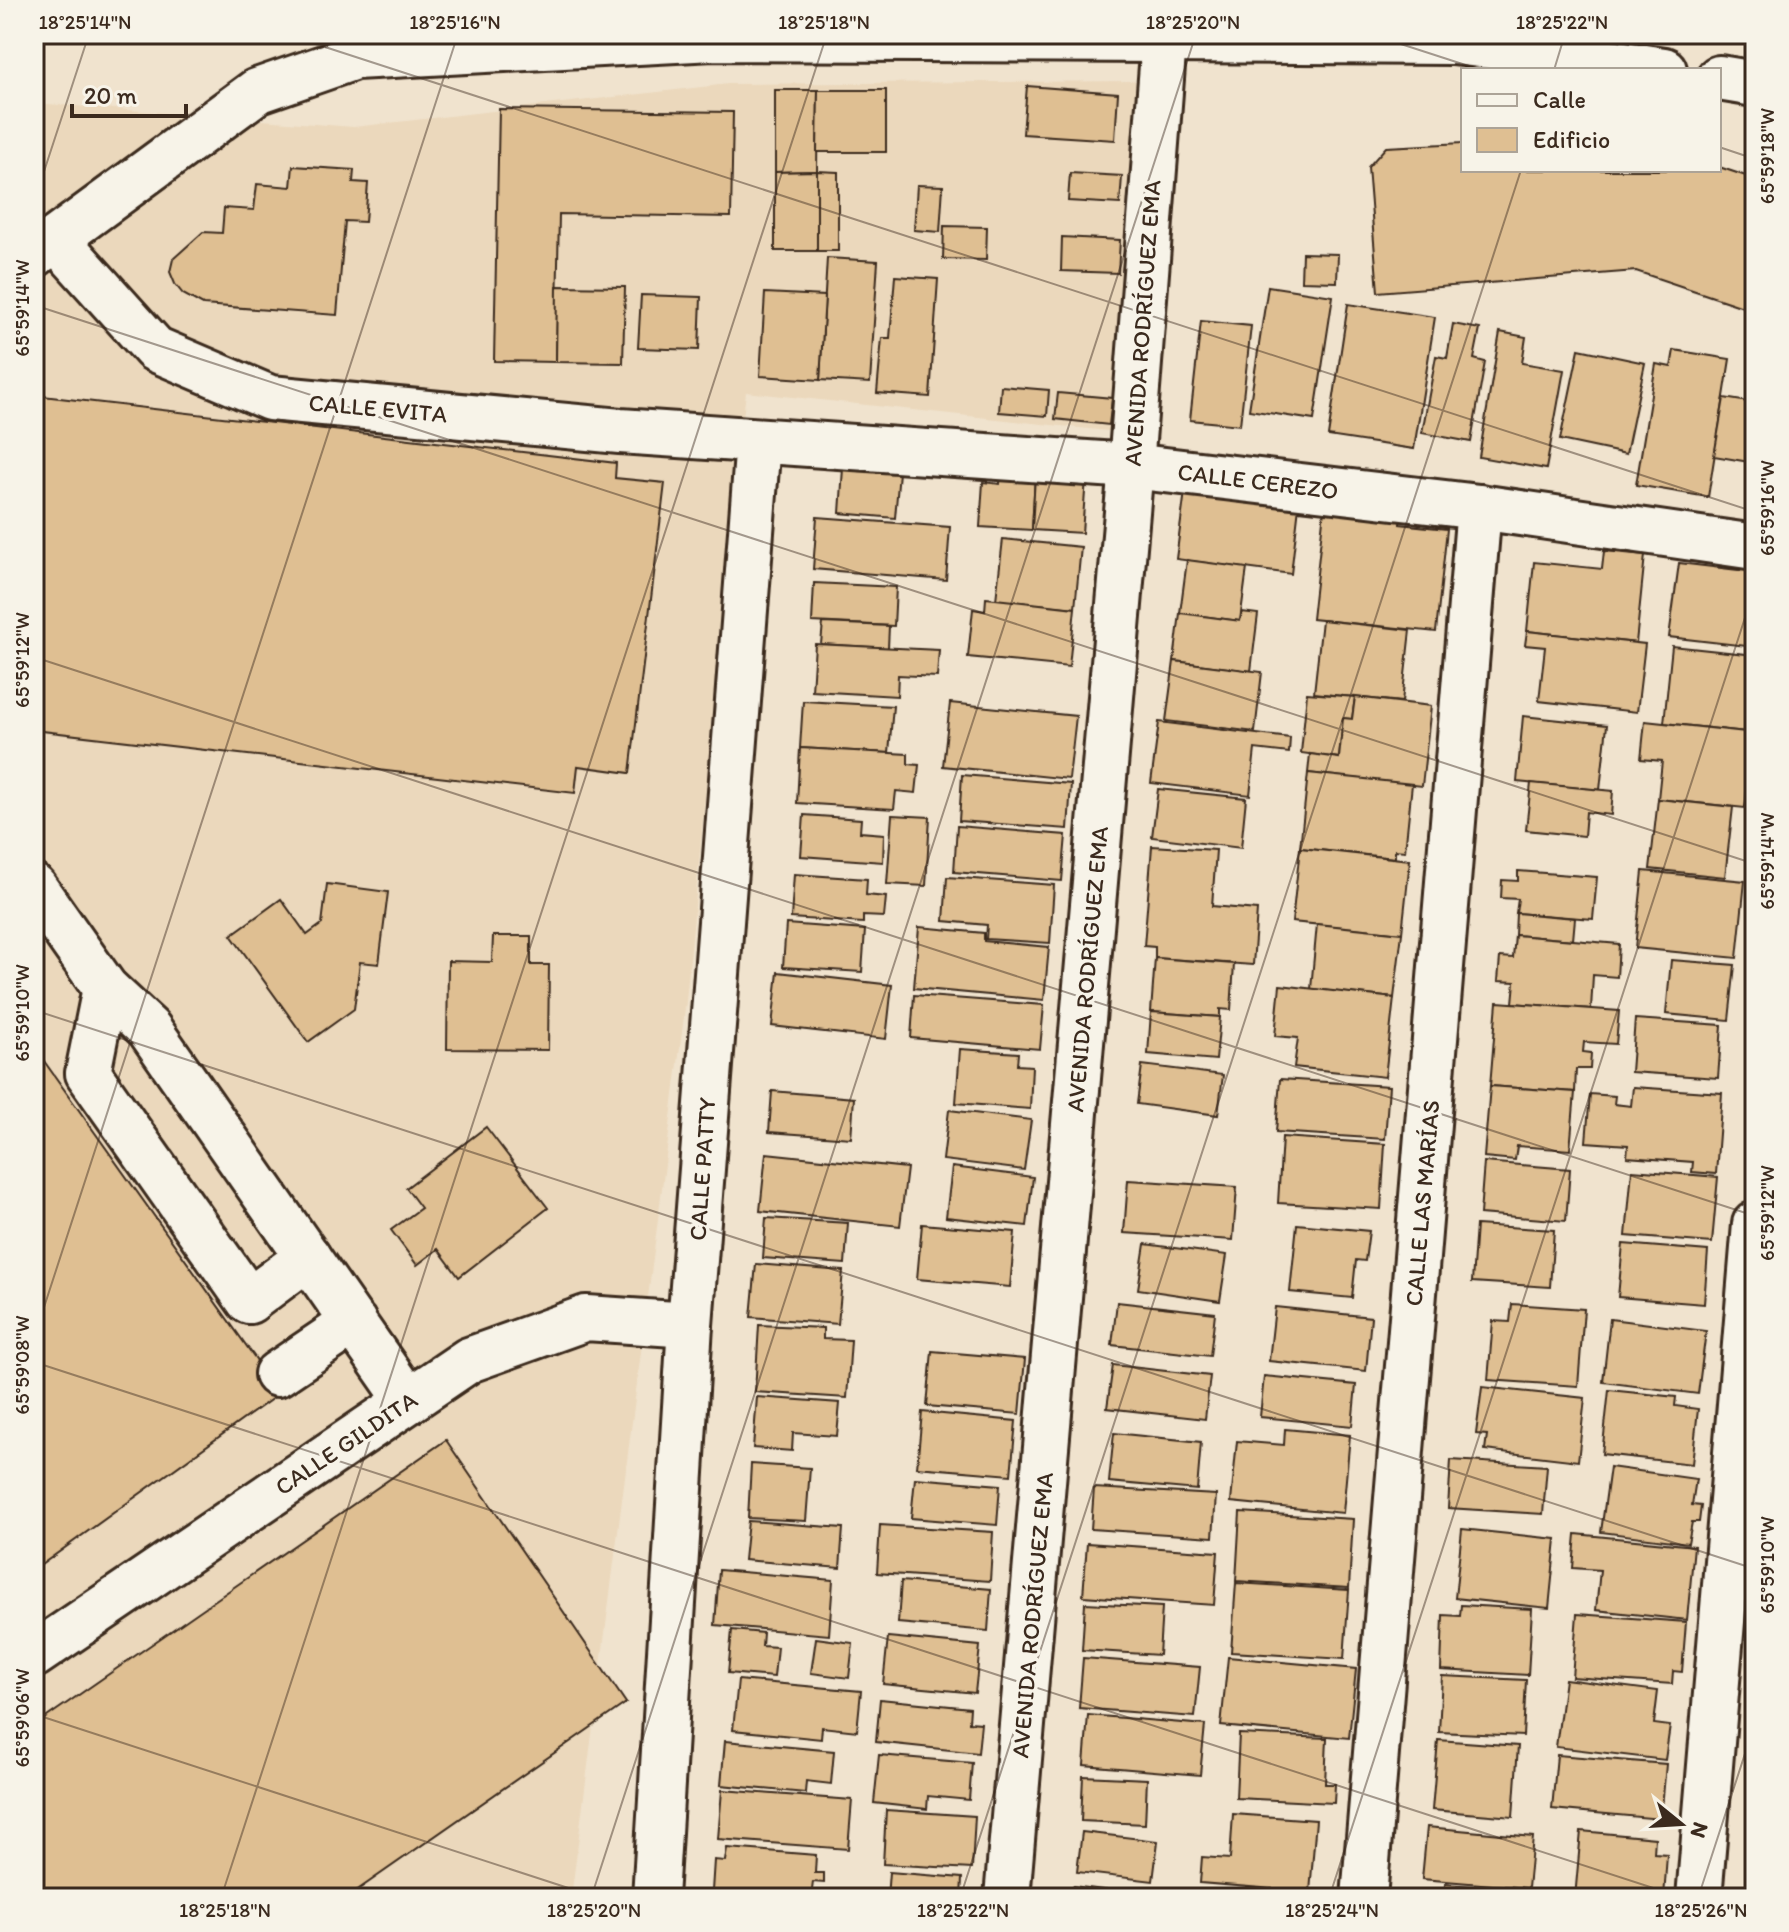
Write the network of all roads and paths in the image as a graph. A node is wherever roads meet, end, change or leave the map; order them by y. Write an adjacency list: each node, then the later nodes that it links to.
1 (1164, 40): 2 (street); 5 (street); 7 (street, AVENIDA RODRÍGUEZ EMA)
2 (1651, 68)
3 (1721, 78): 4 (street)
4 (1755, 84)
5 (45, 247): 6 (street, CALLE EVITA)
6 (758, 441): 7 (street, CALLE CEREZO); 15 (street, CALLE PATTY)
7 (1131, 466): 8 (street, CALLE CEREZO); 20 (street, AVENIDA RODRÍGUEZ EMA)
8 (1479, 507): 9 (street, CALLE CEREZO); 21 (street, CALLE LAS MARÍAS)
9 (1755, 547)
10 (34, 887): 11 (street)
11 (105, 988): 13 (street); 13 (street)
12 (1755, 1224): 22 (street)
13 (308, 1257): 14 (street)
14 (354, 1322): 16 (street); 17 (street)
15 (690, 1325): 17 (street, CALLE GILDITA); 19 (street, CALLE PATTY)
16 (277, 1374)
17 (408, 1401): 18 (street, CALLE GILDITA)
18 (34, 1655)
19 (655, 1898)
20 (1007, 1898)
21 (1364, 1898)
22 (1699, 1898)

